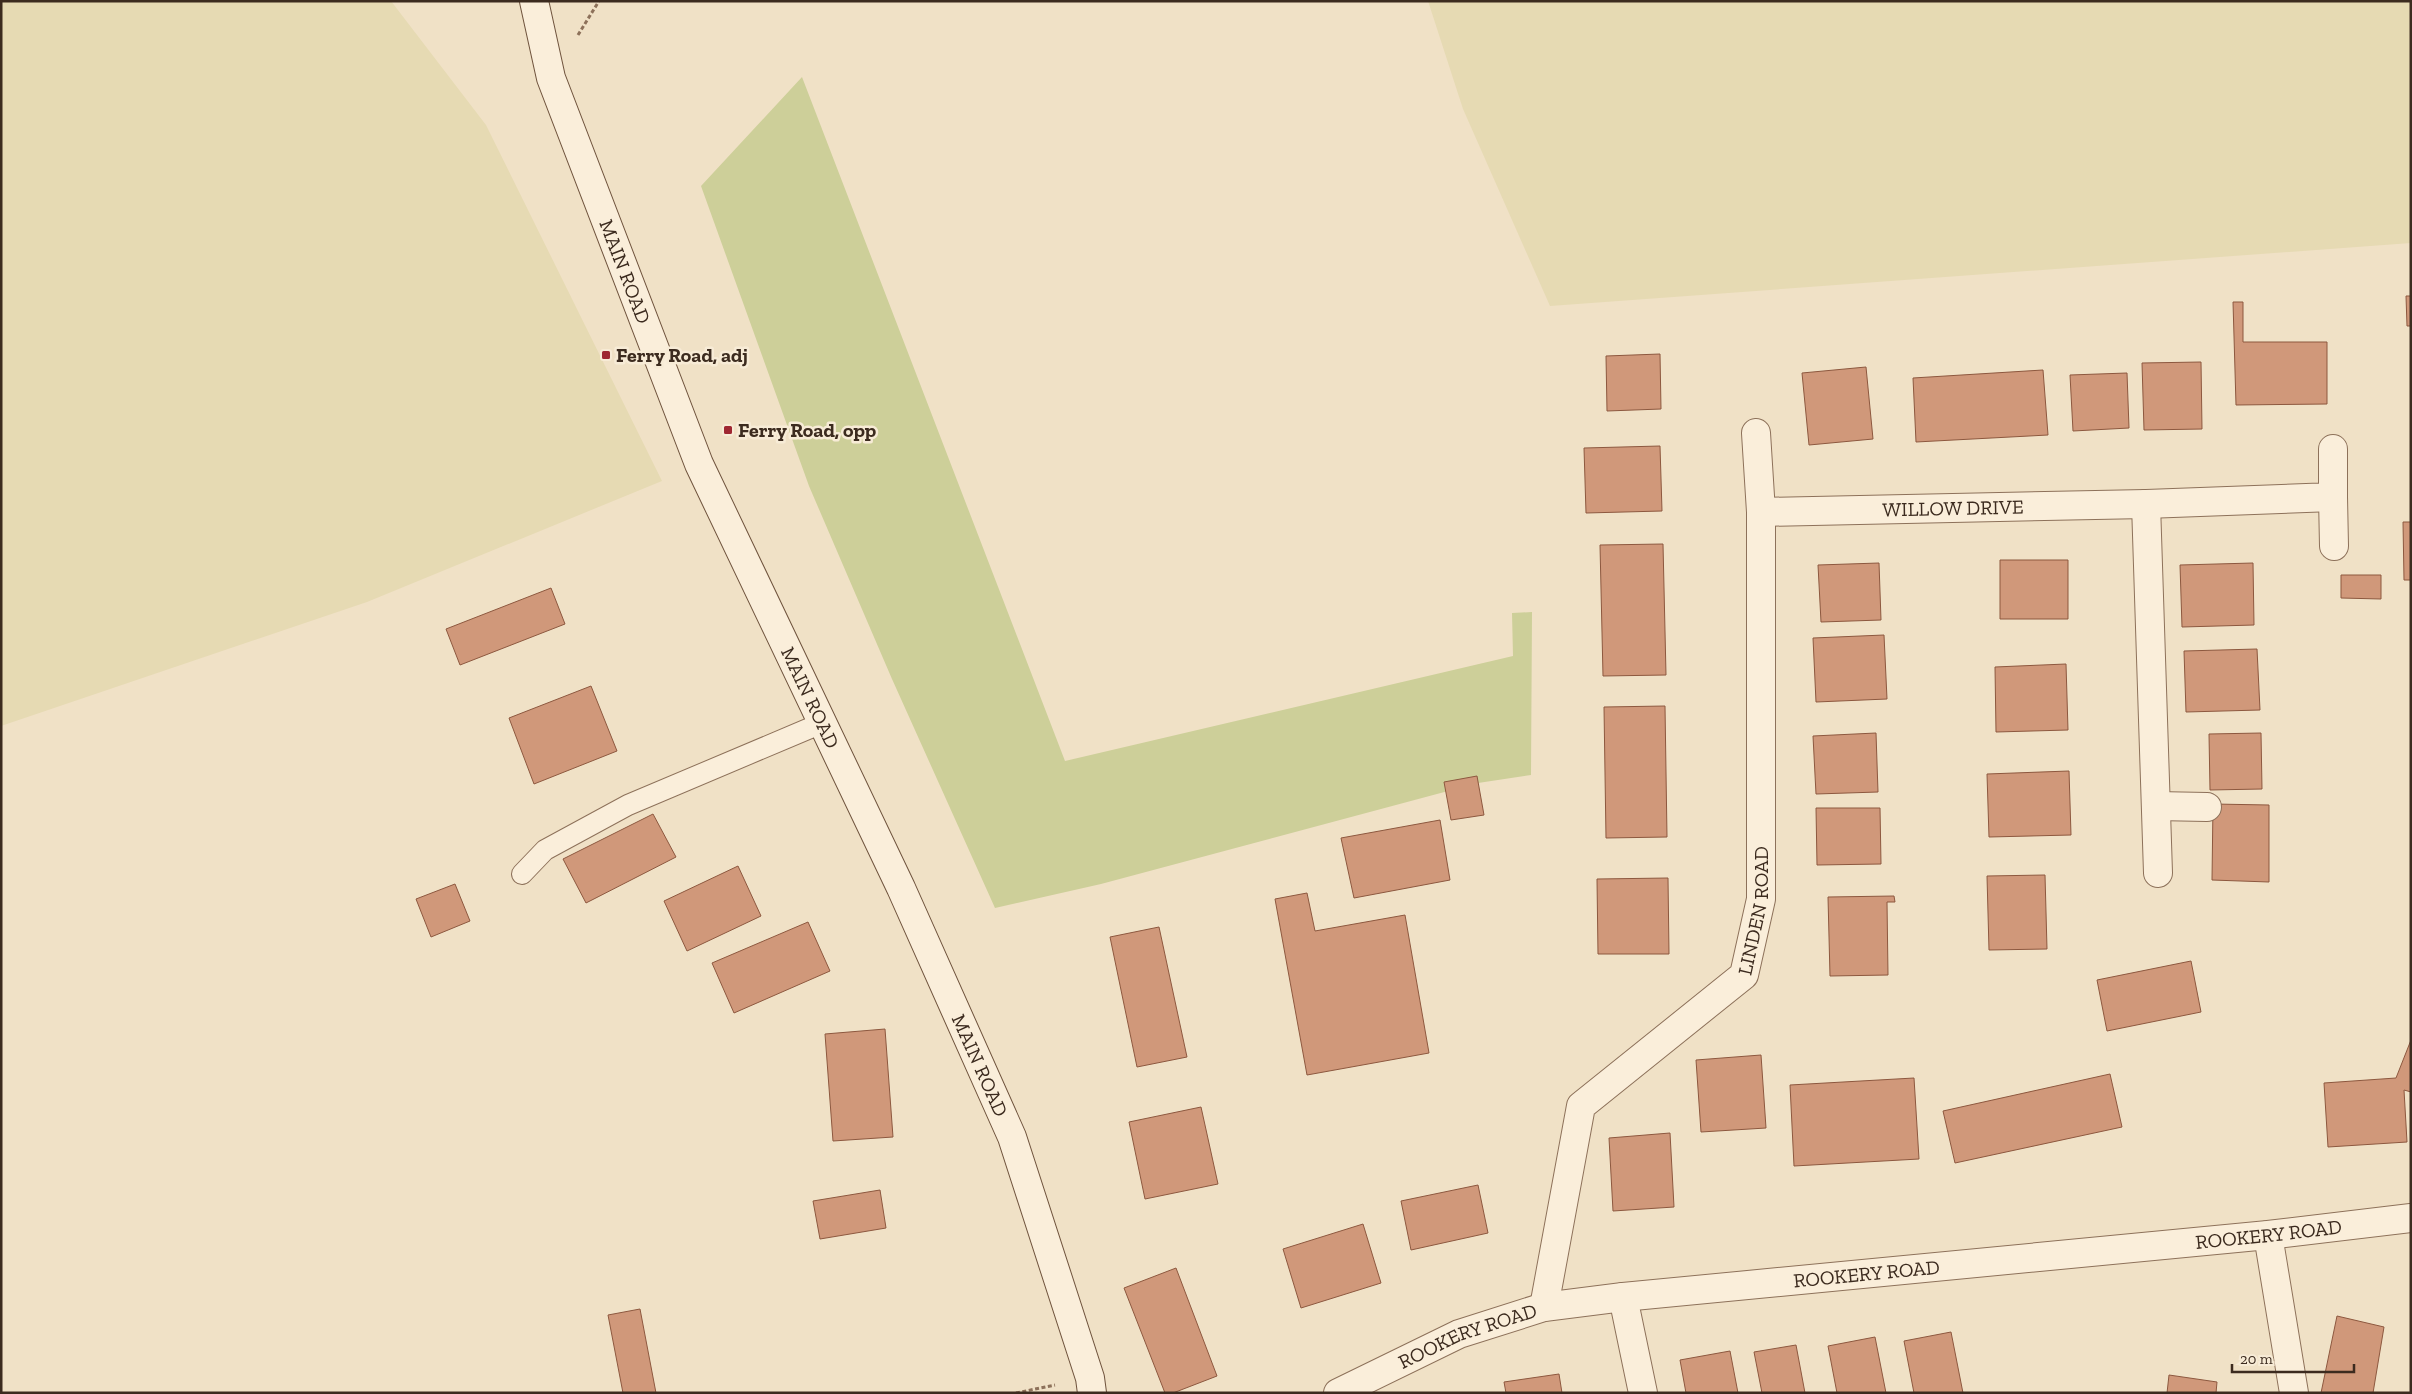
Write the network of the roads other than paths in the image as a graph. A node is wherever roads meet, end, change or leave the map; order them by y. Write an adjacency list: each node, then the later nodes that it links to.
1 (534, 1): 8 (street, MAIN ROAD)
2 (1756, 433): 6 (street, LINDEN ROAD)
3 (2333, 449): 4 (street)
4 (2333, 497): 5 (street, WILLOW DRIVE); 7 (street)
5 (2146, 504): 6 (street, WILLOW DRIVE); 9 (street)
6 (1761, 512): 16 (street, LINDEN ROAD)
7 (2334, 546)
8 (822, 723): 12 (lane); 17 (street, MAIN ROAD)
9 (2156, 806): 10 (street); 11 (street)
10 (2207, 807)
11 (2158, 873)
12 (522, 874)
13 (2411, 1218): 14 (street, ROOKERY ROAD)
14 (2268, 1235): 15 (street, ROOKERY ROAD); 20 (street)
15 (1623, 1297): 16 (street, ROOKERY ROAD); 19 (street)
16 (1544, 1307): 18 (street, ROOKERY ROAD)
17 (1092, 1393)
18 (1338, 1393)
19 (1643, 1393)
20 (2294, 1393)

